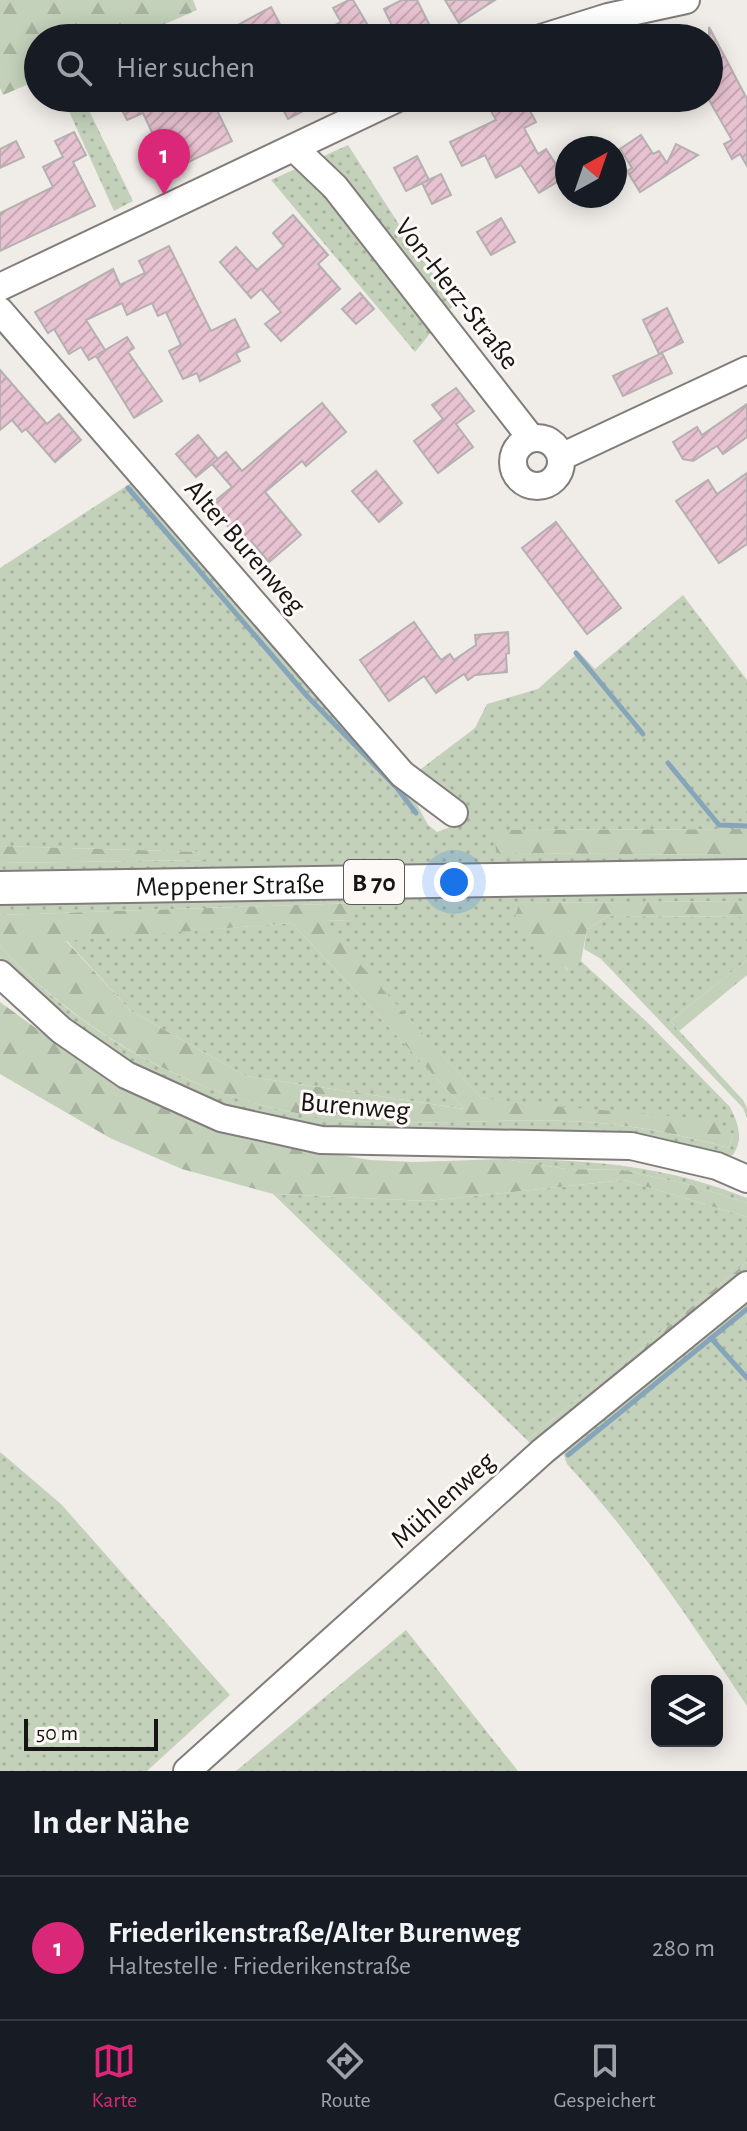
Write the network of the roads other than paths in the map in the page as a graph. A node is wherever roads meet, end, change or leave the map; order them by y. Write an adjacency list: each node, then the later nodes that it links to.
1 (686, 0): 2 (street)
2 (586, 24)
3 (368, 112): 4 (street)
4 (305, 142): 5 (street); 8 (street, Von-Herz-Straße)
5 (0, 287)
6 (0, 311): 10 (street, Alter Burenweg)
7 (747, 370): 9 (street)
8 (531, 438): 9 (street, Von-Herz-Straße); 9 (street)
9 (561, 457)
10 (454, 813)
11 (747, 876): 12 (main road, Meppener Straße / B 70)
12 (0, 888)
13 (0, 974): 14 (street, Burenweg)
14 (747, 1179)
15 (747, 1285): 16 (street, Mühlenweg)
16 (187, 1771)

